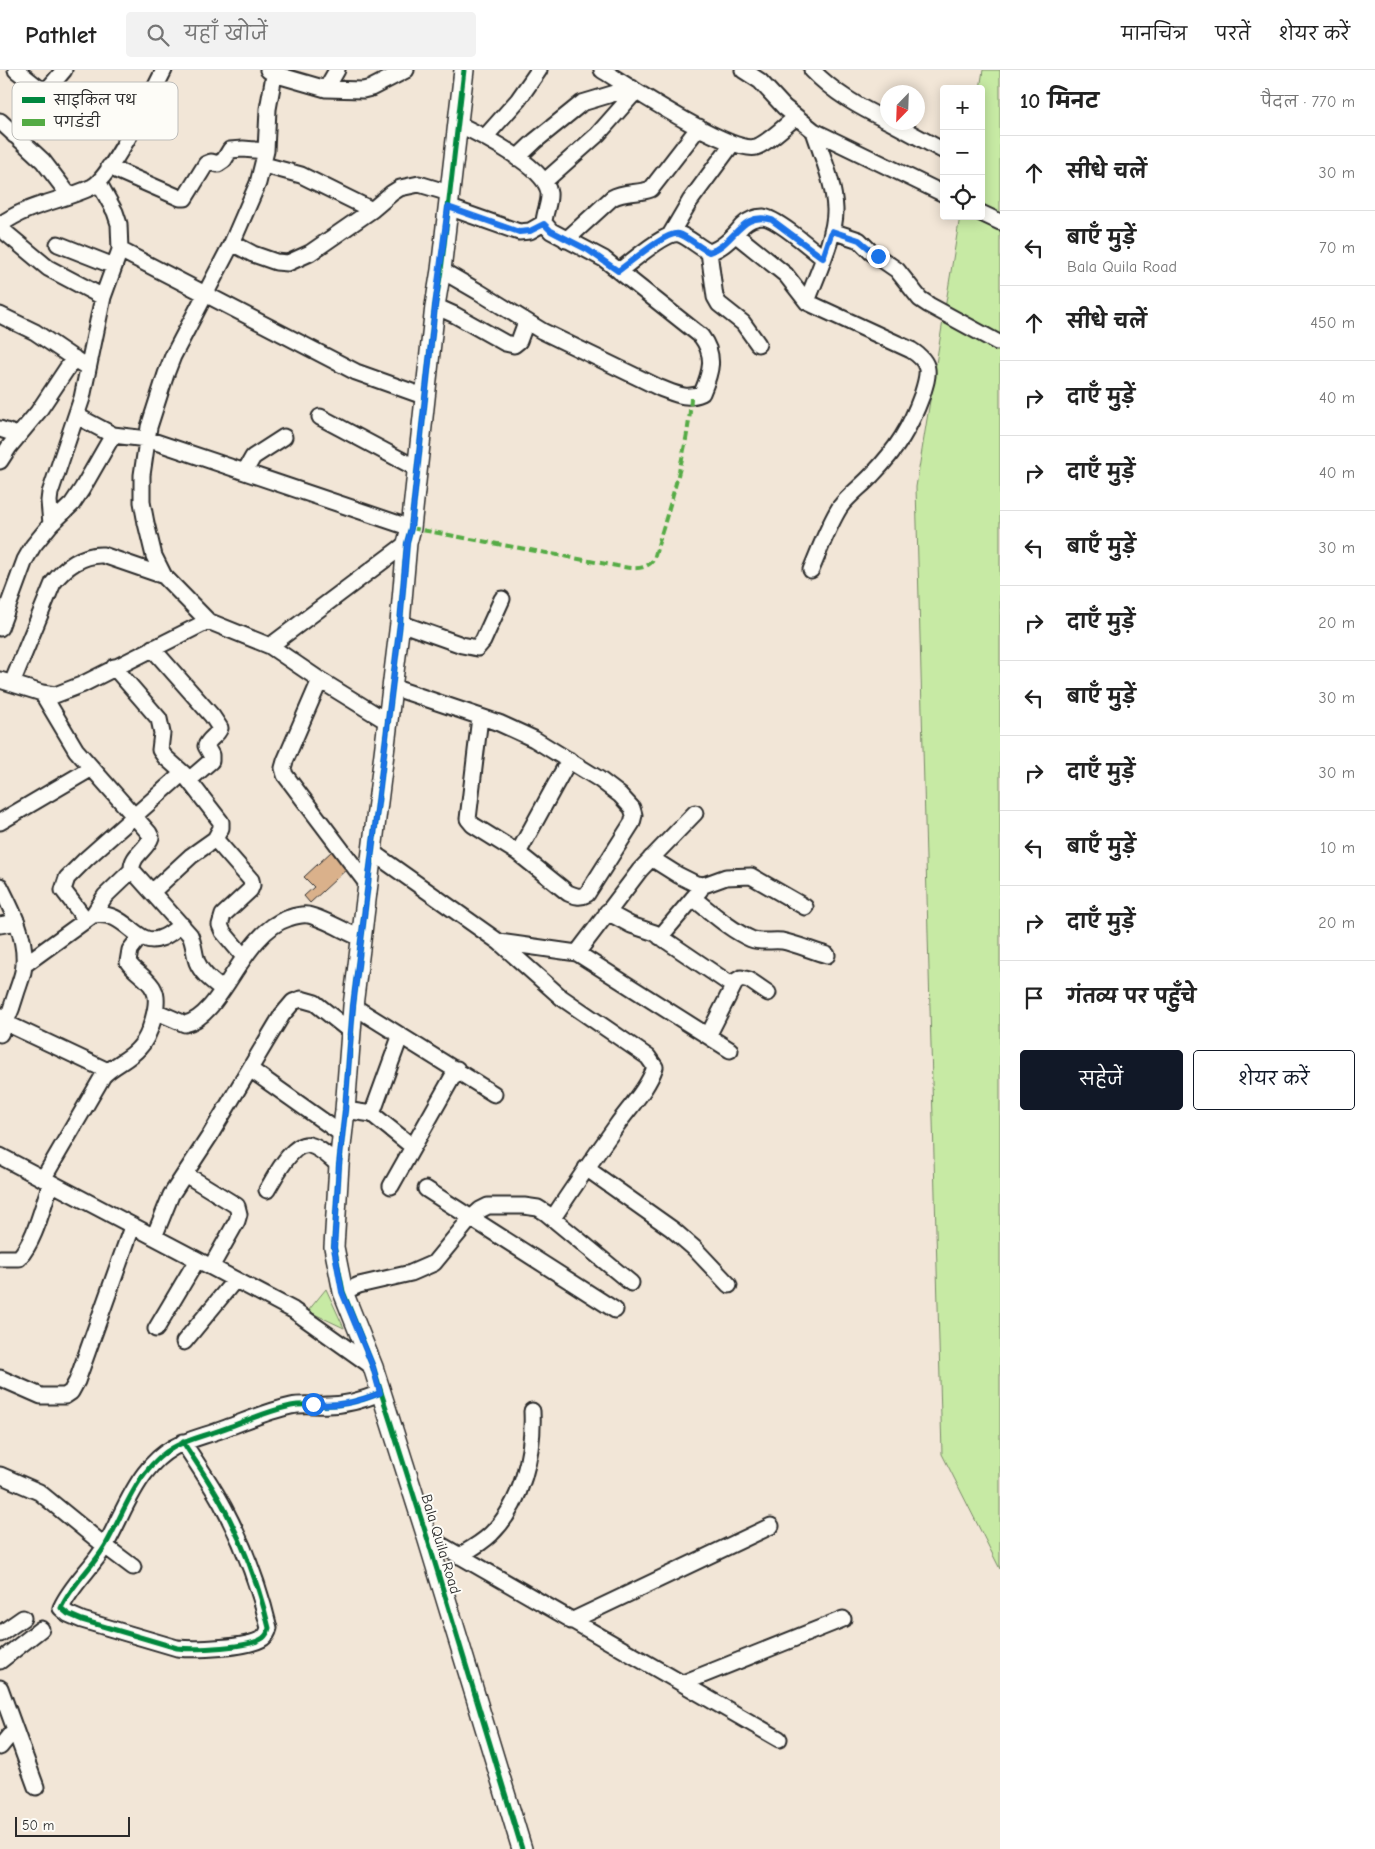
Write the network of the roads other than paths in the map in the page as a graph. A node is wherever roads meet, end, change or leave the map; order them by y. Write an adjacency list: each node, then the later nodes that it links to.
1 (16, 70): 12 (street)
2 (64, 70): 13 (street)
3 (164, 70): 14 (street)
4 (337, 70): 15 (street)
5 (406, 70): 15 (street)
6 (464, 70): 20 (street, Bala Quila Road)
7 (539, 70): 25 (street)
8 (602, 70): 16 (street)
9 (743, 70): 17 (street)
10 (812, 70): 18 (street)
11 (272, 71): 15 (street); 30 (street)
12 (31, 82)
13 (54, 82)
14 (158, 82)
15 (326, 89)
16 (634, 89): 21 (street); 31 (street); 33 (street)
17 (796, 117): 23 (street); 28 (street)
18 (880, 117)
19 (0, 122): 24 (street)
20 (458, 124): 25 (street); 37 (street, Bala Quila Road)
21 (699, 127): 28 (street); 46 (street)
22 (904, 130): 29 (street)
23 (814, 131): 35 (street); 43 (street)
24 (12, 133)
25 (485, 137): 31 (street)
26 (20, 140): 36 (street)
27 (125, 140): 32 (street)
28 (732, 144): 45 (street)
29 (940, 149)
30 (265, 158): 32 (street); 38 (street); 47 (street)
31 (517, 158): 33 (street)
32 (109, 166): 34 (street)
33 (545, 181): 41 (street)
34 (99, 183): 36 (street); 49 (street)
35 (940, 192)
36 (69, 195): 42 (street)
37 (449, 200): 38 (street); 41 (street); 53 (street, Bala Quila Road)
38 (372, 210): 47 (street)
39 (985, 215): 40 (street)
40 (1000, 222)
41 (544, 224): 46 (street)
42 (0, 226): 56 (street)
43 (832, 231): 51 (street); 61 (street)
44 (735, 234): 50 (street); 51 (street); 57 (street)
45 (670, 235): 50 (street); 54 (street)
46 (566, 240): 54 (street)
47 (232, 243): 55 (street)
48 (58, 244): 52 (street)
49 (120, 250): 52 (street); 55 (street)
50 (709, 252): 62 (street)
51 (823, 258): 57 (street)
52 (114, 266): 56 (street)
53 (441, 270): 58 (street, Bala Quila Road); 60 (street)
54 (618, 271): 60 (street)
55 (206, 293): 65 (street); 72 (street)
56 (103, 297): 64 (street)
57 (807, 302): 78 (street)
58 (435, 306): 60 (street); 65 (street, Bala Quila Road)
59 (0, 315): 63 (street)
60 (526, 322)
61 (997, 342)
62 (758, 344)
63 (74, 358): 64 (street); 69 (street)
64 (88, 367): 66 (street)
65 (426, 397): 74 (street, Bala Quila Road)
66 (77, 416): 70 (street); 76 (street)
67 (320, 417): 74 (street)
68 (0, 429): 69 (street)
69 (18, 435): 73 (street)
70 (113, 435): 72 (street); 76 (street)
71 (284, 437): 75 (street)
72 (147, 439): 75 (street); 79 (street)
73 (0, 461)
74 (418, 469): 77 (street, Bala Quila Road)
75 (246, 471): 77 (street)
76 (50, 524): 83 (street)
77 (409, 535): 82 (street, Bala Quila Road); 84 (street)
78 (812, 570)
79 (164, 576): 81 (street); 88 (street)
80 (502, 599): 82 (street)
81 (208, 621): 84 (street); 85 (street)
82 (400, 623): 89 (street, Bala Quila Road)
83 (0, 628)
84 (270, 646): 87 (street)
85 (152, 648): 86 (street); 95 (street)
86 (114, 667): 90 (street); 95 (street)
87 (320, 680): 92 (street); 104 (street)
88 (6, 682): 90 (street)
89 (392, 687): 91 (street); 92 (street, Bala Quila Road)
90 (42, 693): 94 (street)
91 (480, 717): 93 (street); 101 (street)
92 (388, 722): 100 (street, Bala Quila Road)
93 (569, 760): 101 (street); 101 (street)
94 (92, 768): 97 (street); 98 (street)
95 (186, 777): 97 (street); 99 (street)
96 (695, 813): 102 (street)
97 (134, 818): 103 (street); 111 (street)
98 (0, 822)
99 (215, 839): 107 (street); 121 (street)
100 (372, 852): 104 (street, Bala Quila Road); 118 (street)
101 (518, 853)
102 (651, 858): 105 (street); 110 (street)
103 (132, 870): 107 (street); 111 (street)
104 (368, 885): 117 (street, Bala Quila Road)
105 (704, 885): 108 (street); 109 (street)
106 (0, 886): 112 (street)
107 (152, 892): 114 (street)
108 (693, 898): 116 (street); 120 (street)
109 (805, 907)
110 (607, 912): 116 (street); 119 (street)
111 (89, 917): 115 (street); 122 (street)
112 (17, 922): 113 (street); 122 (street)
113 (0, 925)
114 (182, 925): 115 (street); 124 (street)
115 (140, 936): 127 (street)
116 (660, 937): 123 (street)
117 (361, 938): 121 (street); 126 (street, Bala Quila Road)
118 (499, 942): 119 (street); 143 (street)
119 (577, 953): 130 (street)
120 (827, 955)
121 (244, 957): 124 (street)
122 (24, 965): 128 (street)
123 (733, 986): 125 (street); 130 (street)
124 (222, 989): 127 (street)
125 (768, 993)
126 (353, 1006): 129 (street, Bala Quila Road); 131 (street)
127 (155, 1011): 135 (street)
128 (2, 1024): 135 (street)
129 (350, 1031): 133 (street); 137 (street, Bala Quila Road)
130 (708, 1036): 132 (street)
131 (400, 1037): 134 (street); 138 (street)
132 (730, 1050)
133 (250, 1069): 139 (street); 144 (street)
134 (457, 1069): 136 (street); 140 (street)
135 (108, 1071): 145 (street)
136 (494, 1094)
137 (345, 1110): 138 (street); 139 (street, Bala Quila Road)
138 (372, 1114): 140 (street)
139 (343, 1135): 142 (street, Bala Quila Road)
140 (413, 1146): 146 (street)
141 (0, 1156): 145 (street)
142 (339, 1165): 148 (street); 159 (street, Bala Quila Road)
143 (586, 1168): 150 (street); 158 (street)
144 (185, 1174): 152 (street); 155 (street)
145 (47, 1181): 151 (street); 153 (street)
146 (391, 1186)
147 (426, 1189): 149 (street)
148 (266, 1190)
149 (471, 1218): 150 (street); 159 (street); 160 (street)
150 (553, 1218): 157 (street)
151 (132, 1227): 152 (street); 164 (street)
152 (154, 1237): 154 (street)
153 (0, 1258)
154 (197, 1260): 155 (street); 161 (street)
155 (211, 1267): 156 (street)
156 (235, 1280): 162 (street); 163 (street)
157 (632, 1283)
158 (729, 1285)
159 (342, 1292): 163 (street, Bala Quila Road)
160 (615, 1310)
161 (156, 1329)
162 (184, 1342)
163 (373, 1367): 165 (street, Bala Quila Road)
164 (0, 1378)
165 (380, 1393): 167 (street); 170 (street, Bala Quila Road)
166 (532, 1411): 172 (street)
167 (183, 1442): 171 (street); 171 (street)
168 (0, 1475): 171 (street)
169 (771, 1526): 176 (street)
170 (427, 1537): 172 (street); 186 (street, Bala Quila Road)
171 (105, 1546): 173 (street)
172 (459, 1556): 176 (street)
173 (133, 1567)
174 (23, 1618): 178 (street)
175 (843, 1619): 180 (street)
176 (571, 1621): 180 (street)
177 (42, 1629): 179 (street)
178 (0, 1634)
179 (0, 1661)
180 (683, 1683): 183 (street)
181 (0, 1688): 182 (street)
182 (14, 1730): 184 (street); 185 (street)
183 (779, 1739)
184 (0, 1747)
185 (36, 1787)
186 (522, 1849)

